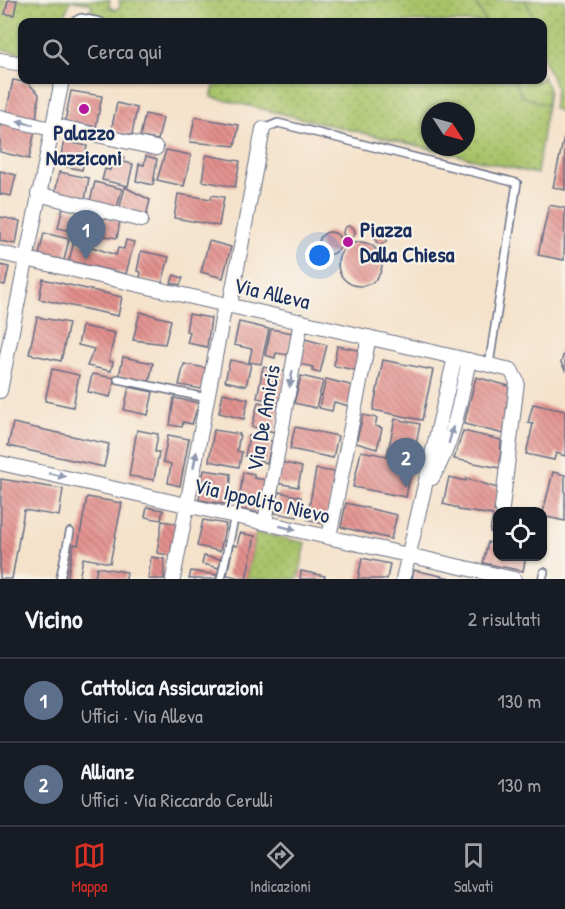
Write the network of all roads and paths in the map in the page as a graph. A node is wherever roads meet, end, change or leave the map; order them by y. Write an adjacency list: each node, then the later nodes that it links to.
1 (0, 60): 2 (street)
2 (18, 63)
3 (59, 84): 5 (street)
4 (0, 117): 5 (street, one-way to 4)
5 (51, 127): 7 (street); 8 (street)
6 (263, 129): 12 (street); 16 (lane)
7 (156, 148)
8 (38, 194): 9 (street); 11 (street)
9 (141, 220)
10 (0, 253): 11 (street, Via Alleva)
11 (24, 259): 12 (street, Via Alleva); 18 (street)
12 (227, 304): 13 (street, Via Alleva); 19 (street)
13 (301, 321): 14 (street, Via Alleva); 24 (street, Via De Amicis, one-way to 24)
14 (369, 337): 15 (street, Via Alleva); 26 (street)
15 (462, 358): 16 (street, Via Alleva); 27 (street)
16 (489, 364): 22 (street, Via Alleva)
17 (118, 379): 19 (lane)
18 (0, 391)
19 (207, 398): 21 (street, one-way to 19)
20 (0, 464): 21 (street, Via Ippolito Nievo, one-way to 21)
21 (187, 505): 23 (street, Via Ippolito Nievo); 29 (street)
22 (502, 507)
23 (235, 515): 24 (street, Via Ippolito Nievo); 30 (lane)
24 (265, 522): 26 (street, Via Ippolito Nievo, one-way to 26)
25 (70, 532): 28 (lane)
26 (329, 537): 27 (street, Via Ippolito Nievo)
27 (409, 556): 31 (street); 32 (street, Via Ippolito Nievo)
28 (60, 579)
29 (173, 579)
30 (221, 579)
31 (403, 579)
32 (514, 579)

